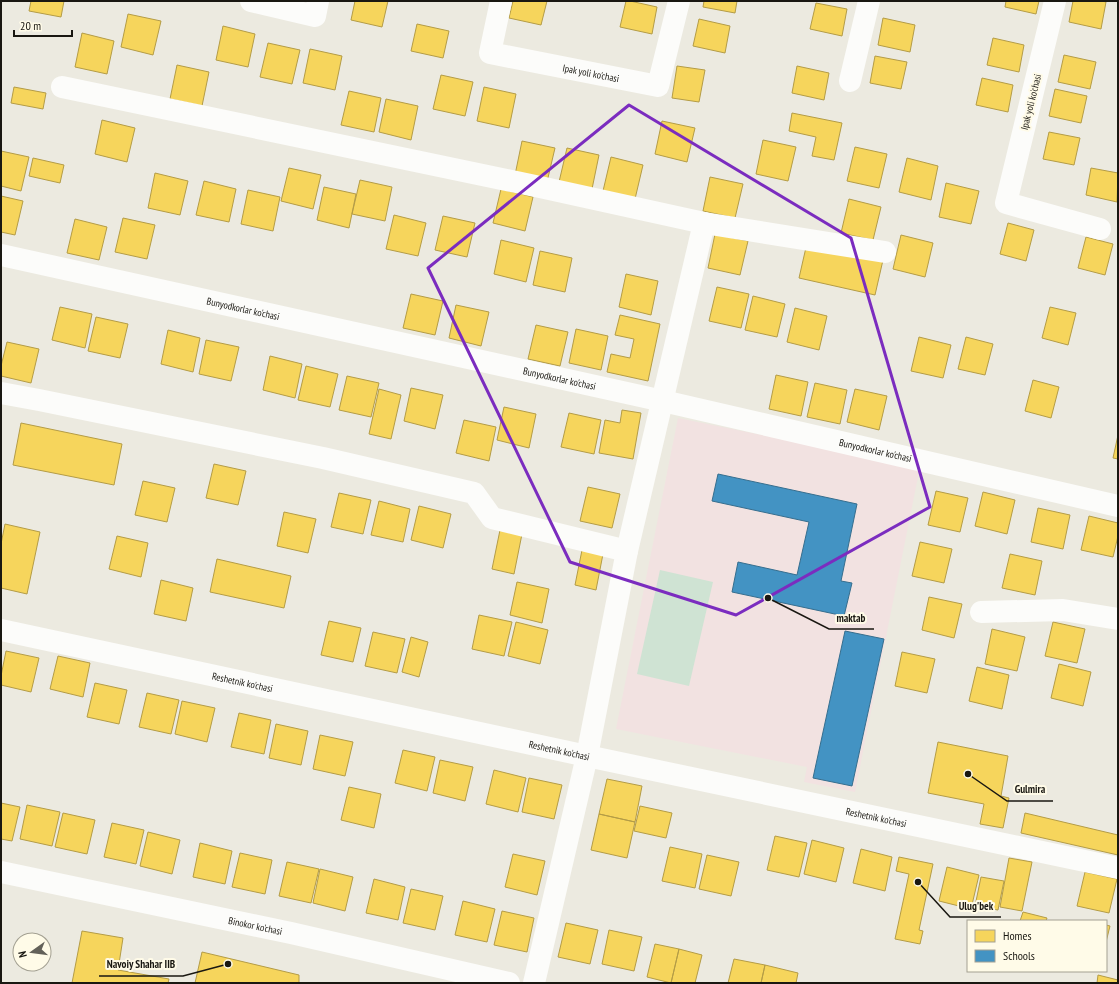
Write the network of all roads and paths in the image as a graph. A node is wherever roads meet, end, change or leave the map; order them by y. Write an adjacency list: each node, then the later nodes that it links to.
1 (251, 1): 2 (street)
2 (318, 1)
3 (501, 1): 4 (street, Ipak yoli ko'chasi)
4 (679, 1)
5 (868, 1): 7 (street)
6 (1055, 1): 10 (street, Ipak yoli ko'chasi)
7 (850, 81)
8 (62, 87): 9 (street)
9 (704, 223): 11 (street); 14 (street)
10 (1100, 229)
11 (885, 252)
12 (1, 255): 14 (street, Bunyodkorlar ko'chasi)
13 (1, 393): 16 (street)
14 (663, 401): 15 (street, Bunyodkorlar ko'chasi); 16 (street)
15 (1118, 506)
16 (627, 551): 20 (street)
17 (980, 612): 18 (street)
18 (1118, 620)
19 (1, 630): 20 (street, Reshetnik ko'chasi)
20 (587, 756): 21 (street, Reshetnik ko'chasi); 24 (street)
21 (1118, 868)
22 (1, 872): 23 (street, Binokor ko'chasi)
23 (509, 983)
24 (534, 983)

